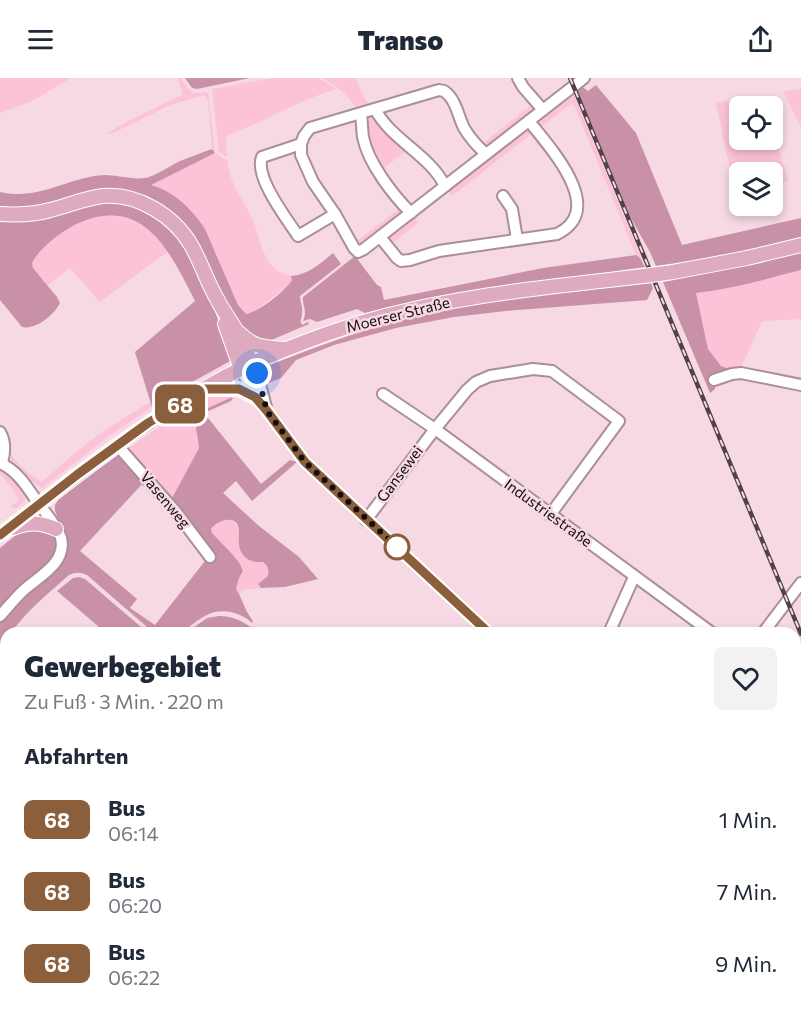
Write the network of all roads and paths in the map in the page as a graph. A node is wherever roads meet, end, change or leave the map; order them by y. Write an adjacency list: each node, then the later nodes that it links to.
1 (518, 78): 4 (street)
2 (584, 78): 4 (street)
3 (375, 110): 5 (street); 8 (street); 9 (street)
4 (543, 110): 6 (street)
5 (361, 114): 7 (street); 12 (street)
6 (529, 121): 8 (street); 15 (street)
7 (301, 144): 13 (street); 13 (street)
8 (486, 154): 9 (street)
9 (445, 186): 12 (street)
10 (503, 196): 15 (street)
11 (0, 213): 17 (main road)
12 (411, 213): 14 (street)
13 (335, 214): 14 (street)
14 (380, 237): 15 (street)
15 (517, 239)
16 (801, 245): 19 (main road, Moerser Straße, bridge)
17 (217, 300): 18 (main road); 20 (main road)
18 (234, 327): 19 (main road); 20 (main road)
19 (286, 349): 20 (main road, Moerser Straße)
20 (247, 366): 23 (main road, Moerser Straße); 25 (street); 26 (street)
21 (714, 380): 22 (street)
22 (801, 385)
23 (205, 389): 25 (main road); 29 (main road, Moerser Straße)
24 (383, 394): 27 (street, Industriestraße)
25 (255, 397): 26 (street)
26 (267, 411): 33 (street)
27 (435, 429): 32 (street, Industriestraße); 32 (street, Gansewei); 33 (street, Gansewei)
28 (0, 432): 30 (street)
29 (117, 444): 31 (main road, Moerser Straße); 36 (street, Vasenweg)
30 (1, 463): 31 (street)
31 (39, 504): 34 (street); 35 (main road, Moerser Straße)
32 (550, 515): 37 (street, Industriestraße)
33 (366, 520): 40 (street)
34 (56, 529): 35 (main road); 39 (street)
35 (3, 533)
36 (210, 557)
37 (634, 577): 41 (street); 42 (street, Industriestraße)
38 (801, 583): 43 (street)
39 (0, 616)
40 (482, 627)
41 (612, 627)
42 (704, 627)
43 (768, 627)

